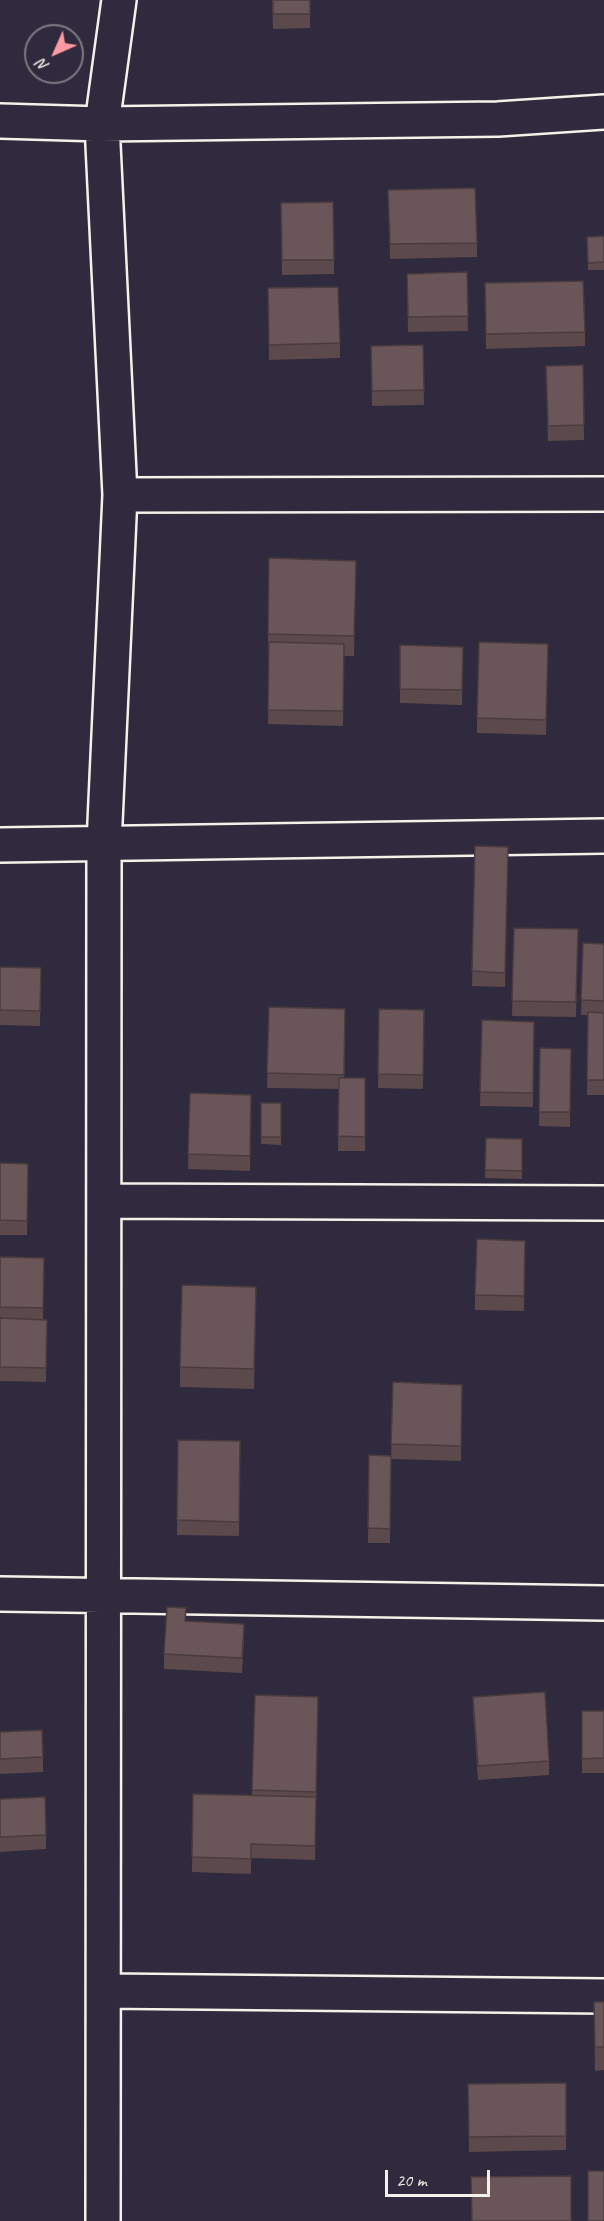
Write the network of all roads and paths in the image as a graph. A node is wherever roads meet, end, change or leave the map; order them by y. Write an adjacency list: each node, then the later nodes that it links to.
1 (119, 0): 4 (street)
2 (604, 112): 4 (street)
3 (0, 122): 4 (street)
4 (102, 124): 6 (street)
5 (604, 494): 6 (street)
6 (120, 495): 8 (street)
7 (604, 836): 8 (street)
8 (104, 844): 9 (street); 10 (street)
9 (0, 845)
10 (105, 1201): 11 (street); 13 (street)
11 (604, 1203)
12 (0, 1594): 13 (street)
13 (105, 1595): 14 (street); 15 (street)
14 (604, 1603)
15 (104, 1991): 16 (street); 17 (street)
16 (604, 1996)
17 (103, 2221)

